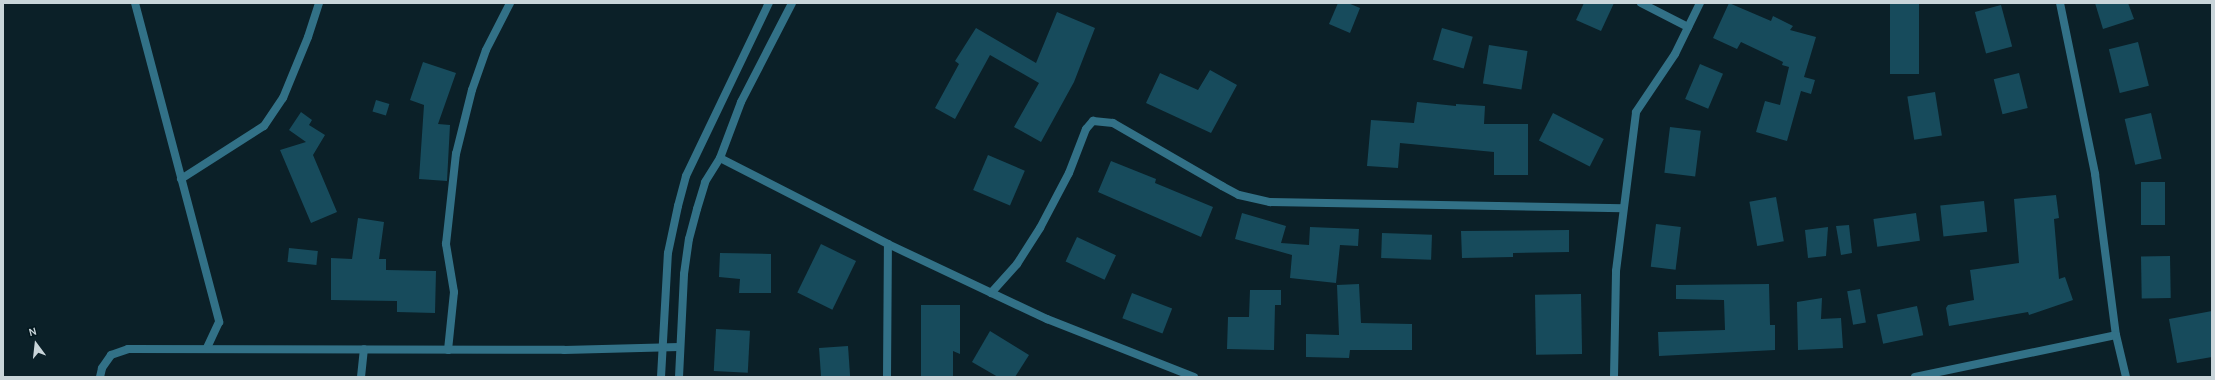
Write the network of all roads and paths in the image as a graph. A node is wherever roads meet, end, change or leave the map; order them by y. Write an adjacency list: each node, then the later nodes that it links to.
1 (135, 3): 11 (street)
2 (319, 3): 11 (street)
3 (510, 3): 20 (street)
4 (769, 3): 16 (street)
5 (792, 3): 10 (street)
6 (1641, 3): 9 (street)
7 (1700, 3): 9 (street)
8 (2060, 3): 15 (street)
9 (1688, 27): 12 (street)
10 (720, 158): 13 (street); 17 (street)
11 (181, 179): 18 (street)
12 (1623, 208): 14 (street); 28 (street)
13 (888, 244): 14 (street); 26 (street)
14 (991, 293): 27 (street)
15 (2116, 335): 21 (street); 30 (street)
16 (661, 347): 17 (street); 20 (street); 24 (street)
17 (679, 347): 25 (street)
18 (207, 348): 19 (street); 22 (street)
19 (364, 349): 20 (street); 23 (street)
20 (448, 350)
21 (1932, 375): 29 (street)
22 (100, 377)
23 (361, 377)
24 (661, 377)
25 (679, 377)
26 (887, 377)
27 (1194, 377)
28 (1614, 377)
29 (1915, 377)
30 (2126, 377)

